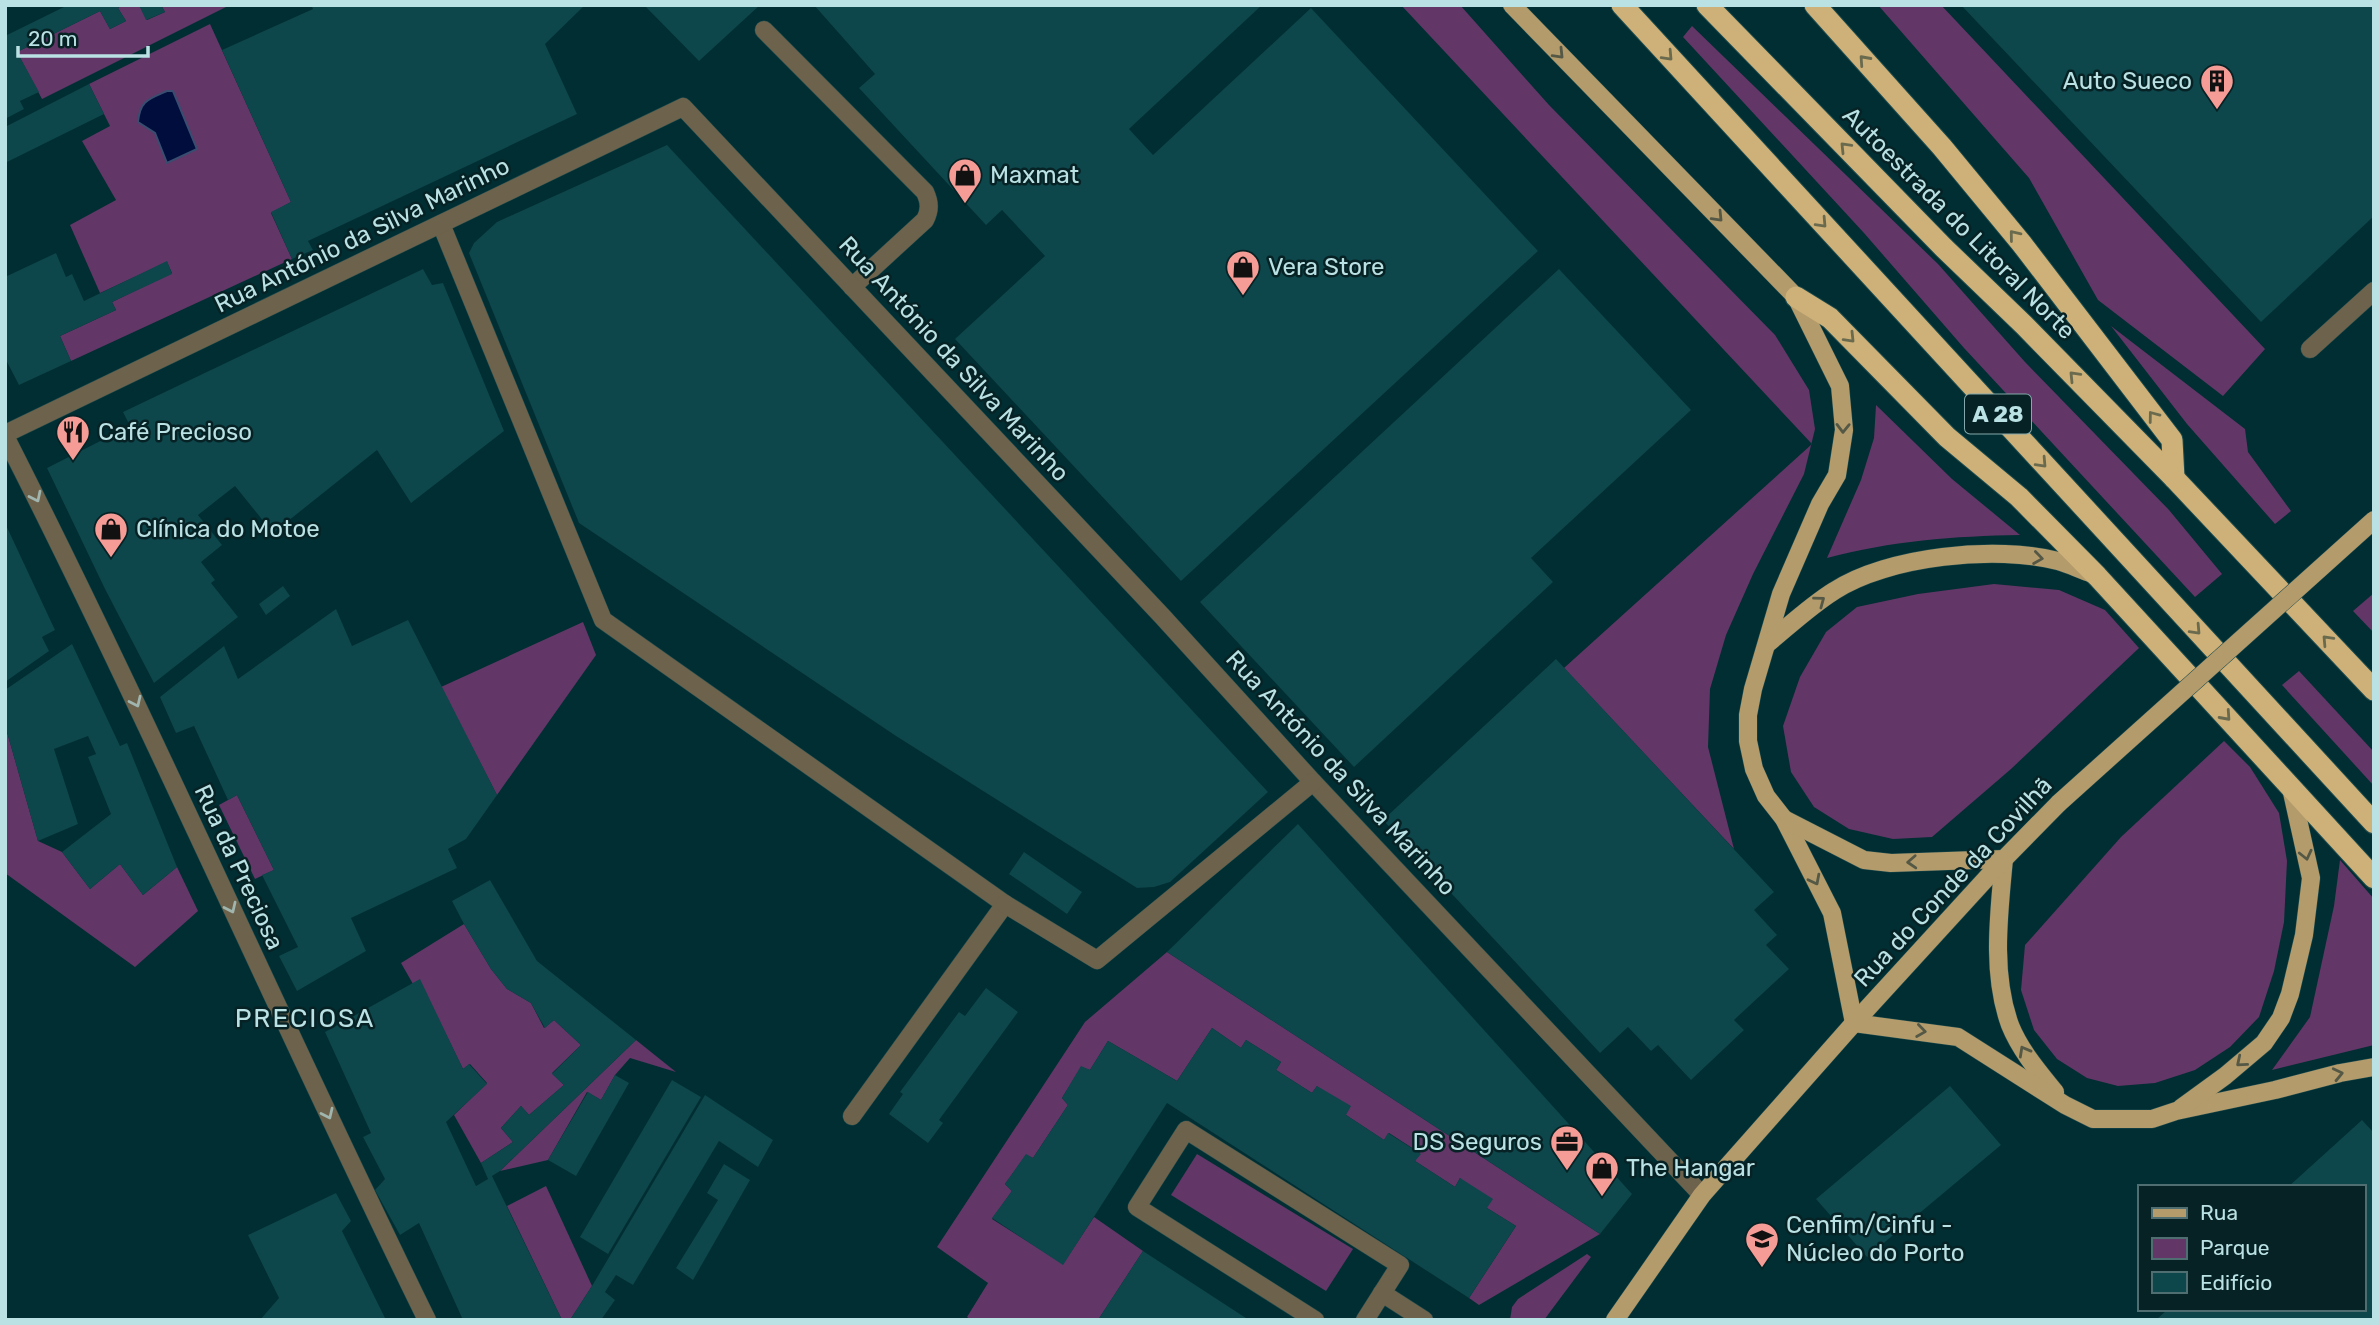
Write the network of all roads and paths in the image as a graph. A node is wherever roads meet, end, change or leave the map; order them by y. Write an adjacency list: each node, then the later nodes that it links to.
1 (1512, 5): 9 (main road, one-way to 9)
2 (1622, 5): 20 (highway, A 28, one-way to 20)
3 (1707, 5): 12 (highway, Autoestrada do Litoral Norte, one-way to 3)
4 (1815, 5): 12 (highway, one-way to 4)
5 (764, 30): 7 (street)
6 (441, 224): 7 (street, Rua António da Silva Marinho); 11 (street, Rua António da Silva Marinho); 23 (street)
7 (852, 287): 17 (street, Rua António da Silva Marinho)
8 (2374, 291): 10 (street)
9 (1796, 297): 14 (highway, one-way to 14); 15 (main road, one-way to 15)
10 (2310, 349)
11 (5, 435): 31 (street, Rua da Preciosa, one-way to 31)
12 (2174, 478): 16 (highway, Autoestrada do Litoral Norte, one-way to 12)
13 (2374, 520): 21 (main road, Rua do Conde da Covilhã, bridge)
14 (2097, 576): 15 (main road, one-way to 14); 18 (highway, one-way to 18)
15 (1767, 644): 19 (main road)
16 (2374, 690)
17 (1313, 782): 23 (street); 29 (street, Rua António da Silva Marinho)
18 (2291, 788): 22 (highway); 27 (main road, one-way to 27)
19 (1784, 819): 21 (main road, one-way to 19); 24 (main road, one-way to 24)
20 (2374, 824)
21 (2004, 859): 24 (main road, Rua do Conde da Covilhã); 26 (main road, one-way to 21)
22 (2374, 878)
23 (1005, 904): 28 (street)
24 (1854, 1023): 26 (main road, one-way to 26); 29 (main road, Rua do Conde da Covilhã)
25 (2374, 1067): 27 (main road, one-way to 25)
26 (2065, 1105): 27 (main road)
27 (2176, 1111)
28 (852, 1116)
29 (1702, 1195): 35 (main road, Rua do Conde da Covilhã)
30 (1382, 1293): 32 (street); 33 (street); 34 (street)
31 (427, 1320)
32 (1315, 1320)
33 (1365, 1320)
34 (1424, 1320)
35 (1615, 1320)

